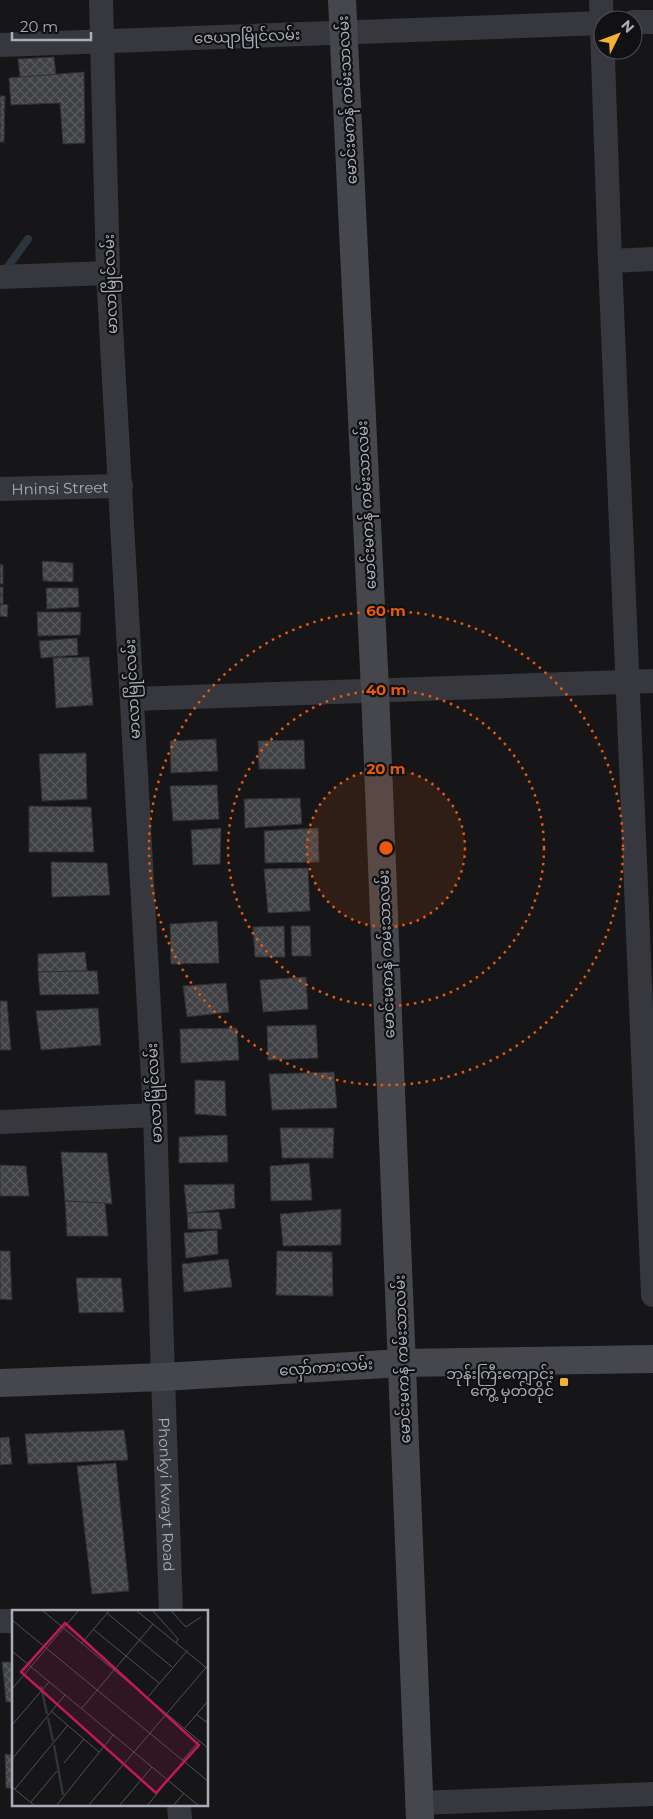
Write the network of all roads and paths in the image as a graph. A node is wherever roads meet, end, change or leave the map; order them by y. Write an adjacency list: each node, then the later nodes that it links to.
1 (101, 0): 5 (street, မာလာမြိုင်လမ်း)
2 (342, 0): 4 (main road, မောင်းမကန် ကမ်းသာလမ်း)
3 (593, 23): 4 (street, ဇေယျာမြိုင်လမ်း)
4 (343, 32): 5 (street, ဇေယျာမြိုင်လမ်း); 16 (main road, မောင်းမကန် ကမ်းသာလမ်း)
5 (103, 42): 6 (street, ဇေယျာမြိုင်လမ်း); 10 (street, မာလာမြိုင်လမ်း)
6 (0, 45)
7 (603, 60): 9 (street)
8 (653, 259): 9 (street)
9 (610, 261): 15 (street)
10 (108, 274): 11 (street); 12 (street, မာလာမြိုင်လမ်း)
11 (0, 277)
12 (120, 486): 13 (street, Hninsi Street); 17 (street, မာလာမြိုင်လမ်း)
13 (0, 489)
14 (653, 682): 15 (street)
15 (627, 683): 16 (street); 19 (street)
16 (375, 690): 17 (street); 23 (main road, မောင်းမကန် ကမ်းသာလမ်း)
17 (133, 699): 18 (street, မာလာမြိုင်လမ်း)
18 (156, 1115): 20 (street); 24 (street, မာလာမြိုင်လမ်း)
19 (649, 1115): 21 (street)
20 (0, 1122)
21 (653, 1295)
22 (653, 1359): 23 (main road, လှော်ကားလမ်း)
23 (402, 1363): 24 (main road, လှော်ကားလမ်း); 29 (main road, မောင်းမကန် ကမ်းသာလမ်း)
24 (162, 1377): 25 (main road, လှော်ကားလမ်း); 26 (street, Phonkyi Kwayt Road)
25 (0, 1383)
26 (171, 1610)
27 (653, 1794): 29 (street)
28 (179, 1806): 30 (street)
29 (420, 1811)
30 (180, 1819)

